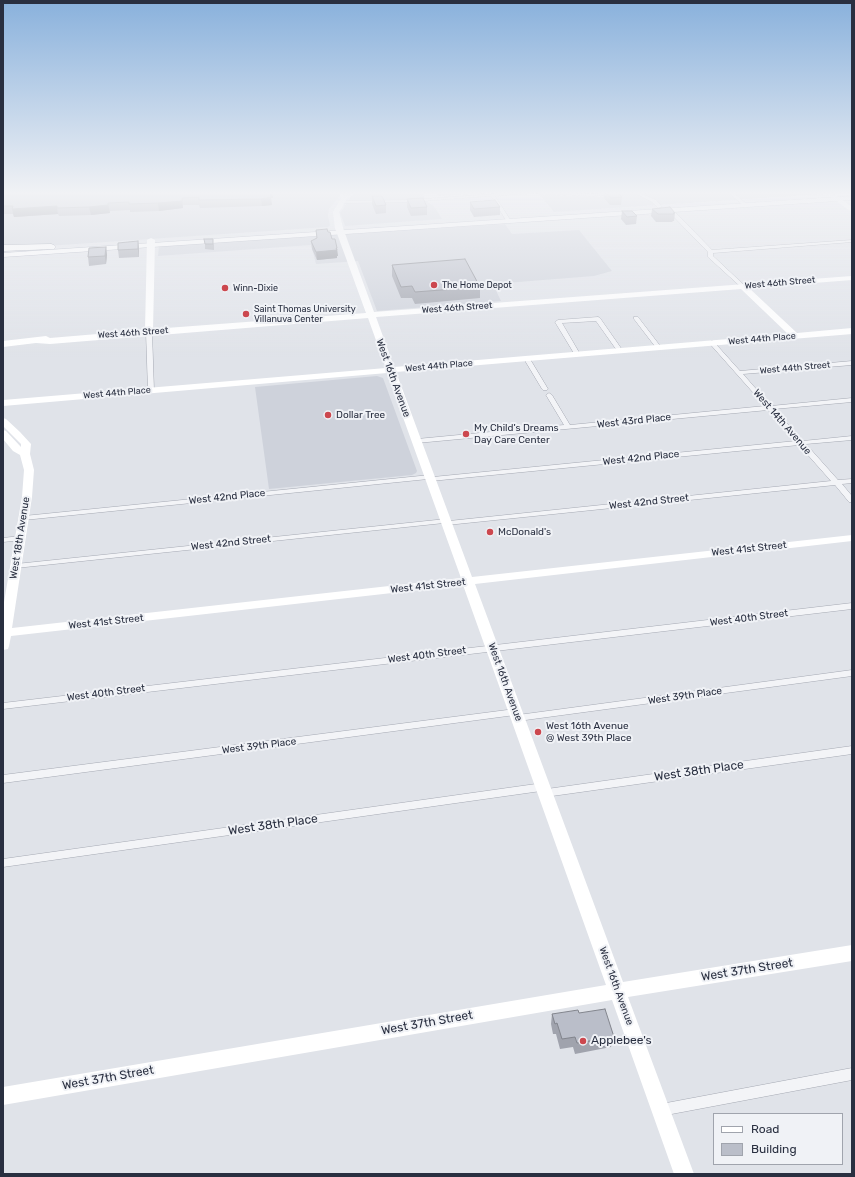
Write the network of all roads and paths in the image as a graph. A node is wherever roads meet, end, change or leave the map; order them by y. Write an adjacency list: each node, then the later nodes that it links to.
1 (51, 247): 7 (highway)
2 (95, 247): 9 (main road)
3 (151, 247): 15 (street)
4 (346, 247): 12 (street, West 16th Avenue)
5 (705, 247): 8 (street)
6 (776, 247): 8 (street)
7 (3, 249)
8 (711, 252): 11 (street)
9 (3, 255)
10 (852, 278): 11 (street, West 46th Street)
11 (742, 286): 12 (street, West 46th Street); 16 (street)
12 (371, 315): 15 (street, West 46th Street); 24 (street, West 16th Avenue)
13 (636, 318): 19 (street)
14 (852, 331): 16 (street, West 44th Place)
15 (149, 332): 18 (street, West 46th Street); 27 (street)
16 (795, 336): 17 (street, West 44th Place)
17 (712, 343): 19 (street, West 44th Place); 25 (street, West 14th Avenue)
18 (3, 344)
19 (659, 348): 20 (street, West 44th Place)
20 (620, 351): 21 (street, West 44th Place); 21 (street)
21 (577, 354): 22 (street, West 44th Place)
22 (527, 359): 24 (street, West 44th Place); 26 (street)
23 (852, 363): 25 (street, West 44th Street)
24 (391, 370): 27 (street, West 44th Place); 36 (street, West 16th Avenue)
25 (739, 373): 31 (street, West 14th Avenue)
26 (545, 389)
27 (151, 390): 30 (street, West 44th Place)
28 (549, 395): 33 (street)
29 (852, 400): 31 (street, West 43rd Place)
30 (3, 403)
31 (770, 407): 33 (street, West 43rd Place); 37 (street, West 14th Avenue)
32 (3, 421): 38 (street, West 18th Avenue)
33 (568, 427): 36 (street, West 43rd Place)
34 (3, 433): 38 (street)
35 (852, 438): 37 (street, West 42nd Place)
36 (417, 441): 39 (street, West 16th Avenue)
37 (801, 443): 39 (street, West 42nd Place); 41 (street, West 14th Avenue)
38 (25, 454): 43 (street, West 18th Avenue)
39 (430, 478): 43 (street, West 42nd Place); 44 (street, West 16th Avenue)
40 (852, 480): 41 (street, West 42nd Street)
41 (836, 482): 42 (street, West 14th Avenue); 44 (street, West 42nd Street)
42 (852, 500)
43 (24, 518): 45 (street, West 18th Avenue)
44 (446, 522): 48 (street, West 42nd Street); 49 (street, West 16th Avenue)
45 (20, 538): 47 (street); 48 (street, West 18th Avenue)
46 (852, 538): 49 (street, West 41st Street)
47 (3, 540)
48 (16, 566): 51 (street, West 18th Avenue)
49 (468, 582): 51 (street, West 41st Street); 53 (street, West 16th Avenue)
50 (852, 606): 53 (street, West 40th Street)
51 (4, 633): 52 (street, West 18th Avenue)
52 (3, 646)
53 (492, 648): 55 (street, West 40th Street); 56 (street, West 16th Avenue)
54 (852, 674): 56 (street, West 39th Place)
55 (3, 706)
56 (517, 715): 58 (street, West 39th Place); 59 (street, West 16th Avenue)
57 (852, 750): 59 (street, West 38th Place)
58 (3, 779)
59 (544, 790): 60 (street, West 38th Place); 62 (street, West 16th Avenue)
60 (3, 863)
61 (852, 953): 62 (street, West 37th Street)
62 (617, 991): 64 (street, West 37th Street); 65 (street, West 16th Avenue)
63 (852, 1074): 65 (street)
64 (3, 1096)
65 (661, 1110): 66 (street, West 16th Avenue)
66 (684, 1174)

